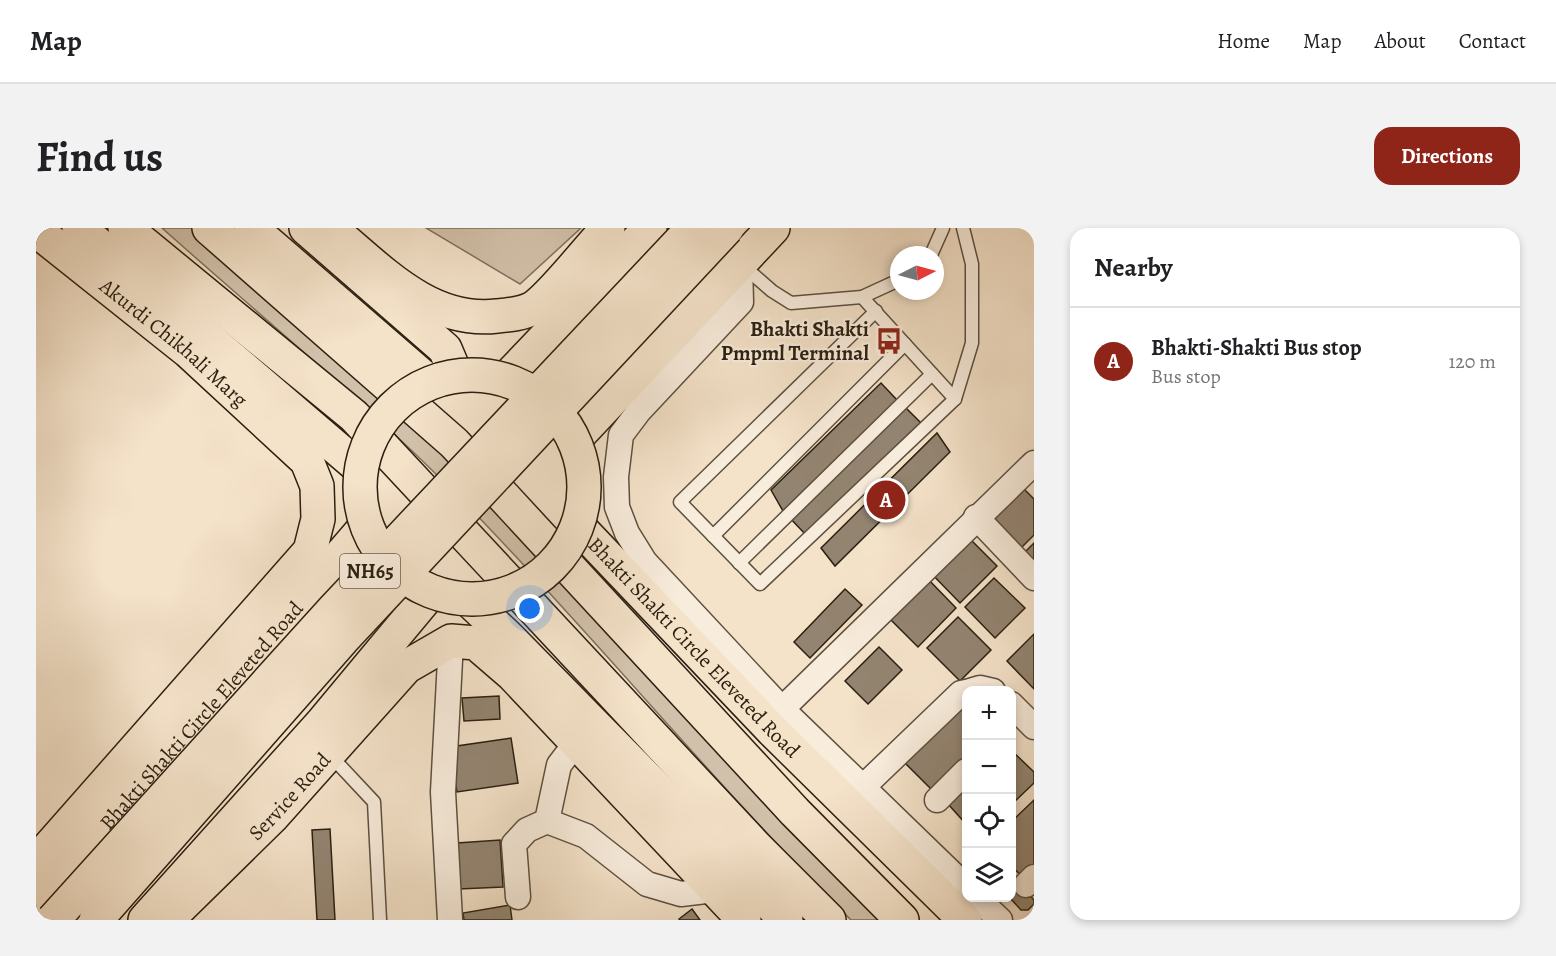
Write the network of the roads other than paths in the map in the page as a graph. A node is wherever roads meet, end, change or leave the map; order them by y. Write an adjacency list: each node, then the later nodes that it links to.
1 (79, 228): 26 (main road)
2 (125, 228): 58 (main road)
3 (209, 228): 59 (main road)
4 (251, 228): 22 (main road)
5 (306, 228): 22 (main road)
6 (330, 228): 7 (main road)
7 (608, 228)
8 (650, 228): 23 (main road)
9 (693, 228): 52 (main road, NH65, bridge)
10 (727, 228): 53 (main road, NH65, bridge)
11 (773, 228): 16 (main road)
12 (943, 228): 15 (lane)
13 (963, 228): 24 (lane)
14 (36, 230): 45 (main road, Akurdi Chikhali Marg)
15 (935, 246)
16 (740, 264): 18 (lane); 25 (main road); 38 (street)
17 (890, 284): 18 (lane)
18 (862, 297): 19 (lane)
19 (876, 311): 20 (lane); 31 (lane)
20 (905, 344): 21 (lane); 31 (lane)
21 (932, 374): 24 (lane); 32 (lane)
22 (443, 378): 23 (main road, bridge); 26 (main road, bridge)
23 (506, 379): 25 (main road, bridge)
24 (955, 399): 32 (lane)
25 (574, 440): 30 (main road, bridge)
26 (361, 469): 29 (main road, bridge)
27 (1030, 474): 28 (street)
28 (976, 517): 33 (street); 38 (street)
29 (366, 526): 34 (main road, bridge); 50 (main road, Bhakti Shakti Circle Eleveted Road)
30 (578, 526): 35 (main road, bridge); 38 (main road, Bhakti Shakti Circle Eleveted Road)
31 (713, 536): 32 (lane)
32 (739, 563)
33 (1034, 578)
34 (431, 592): 35 (main road, bridge); 51 (main road)
35 (469, 600): 57 (main road)
36 (450, 641): 39 (main road); 40 (main road, Service Road); 55 (street)
37 (962, 693): 42 (street)
38 (778, 720): 42 (street); 60 (main road, Bhakti Shakti Circle Eleveted Road)
39 (575, 744): 44 (street); 47 (main road)
40 (329, 754): 51 (main road, Service Road); 54 (lane)
41 (962, 775): 43 (street)
42 (864, 786): 46 (street)
43 (937, 800)
44 (547, 821): 47 (street); 48 (street)
45 (36, 862)
46 (962, 883)
47 (714, 890): 56 (main road)
48 (518, 897)
49 (982, 902): 61 (street)
50 (36, 903)
51 (165, 919)
52 (53, 920)
53 (96, 920)
54 (380, 920)
55 (450, 920)
56 (744, 920)
57 (786, 920)
58 (829, 920)
59 (902, 920)
60 (965, 920)
61 (1000, 920)

